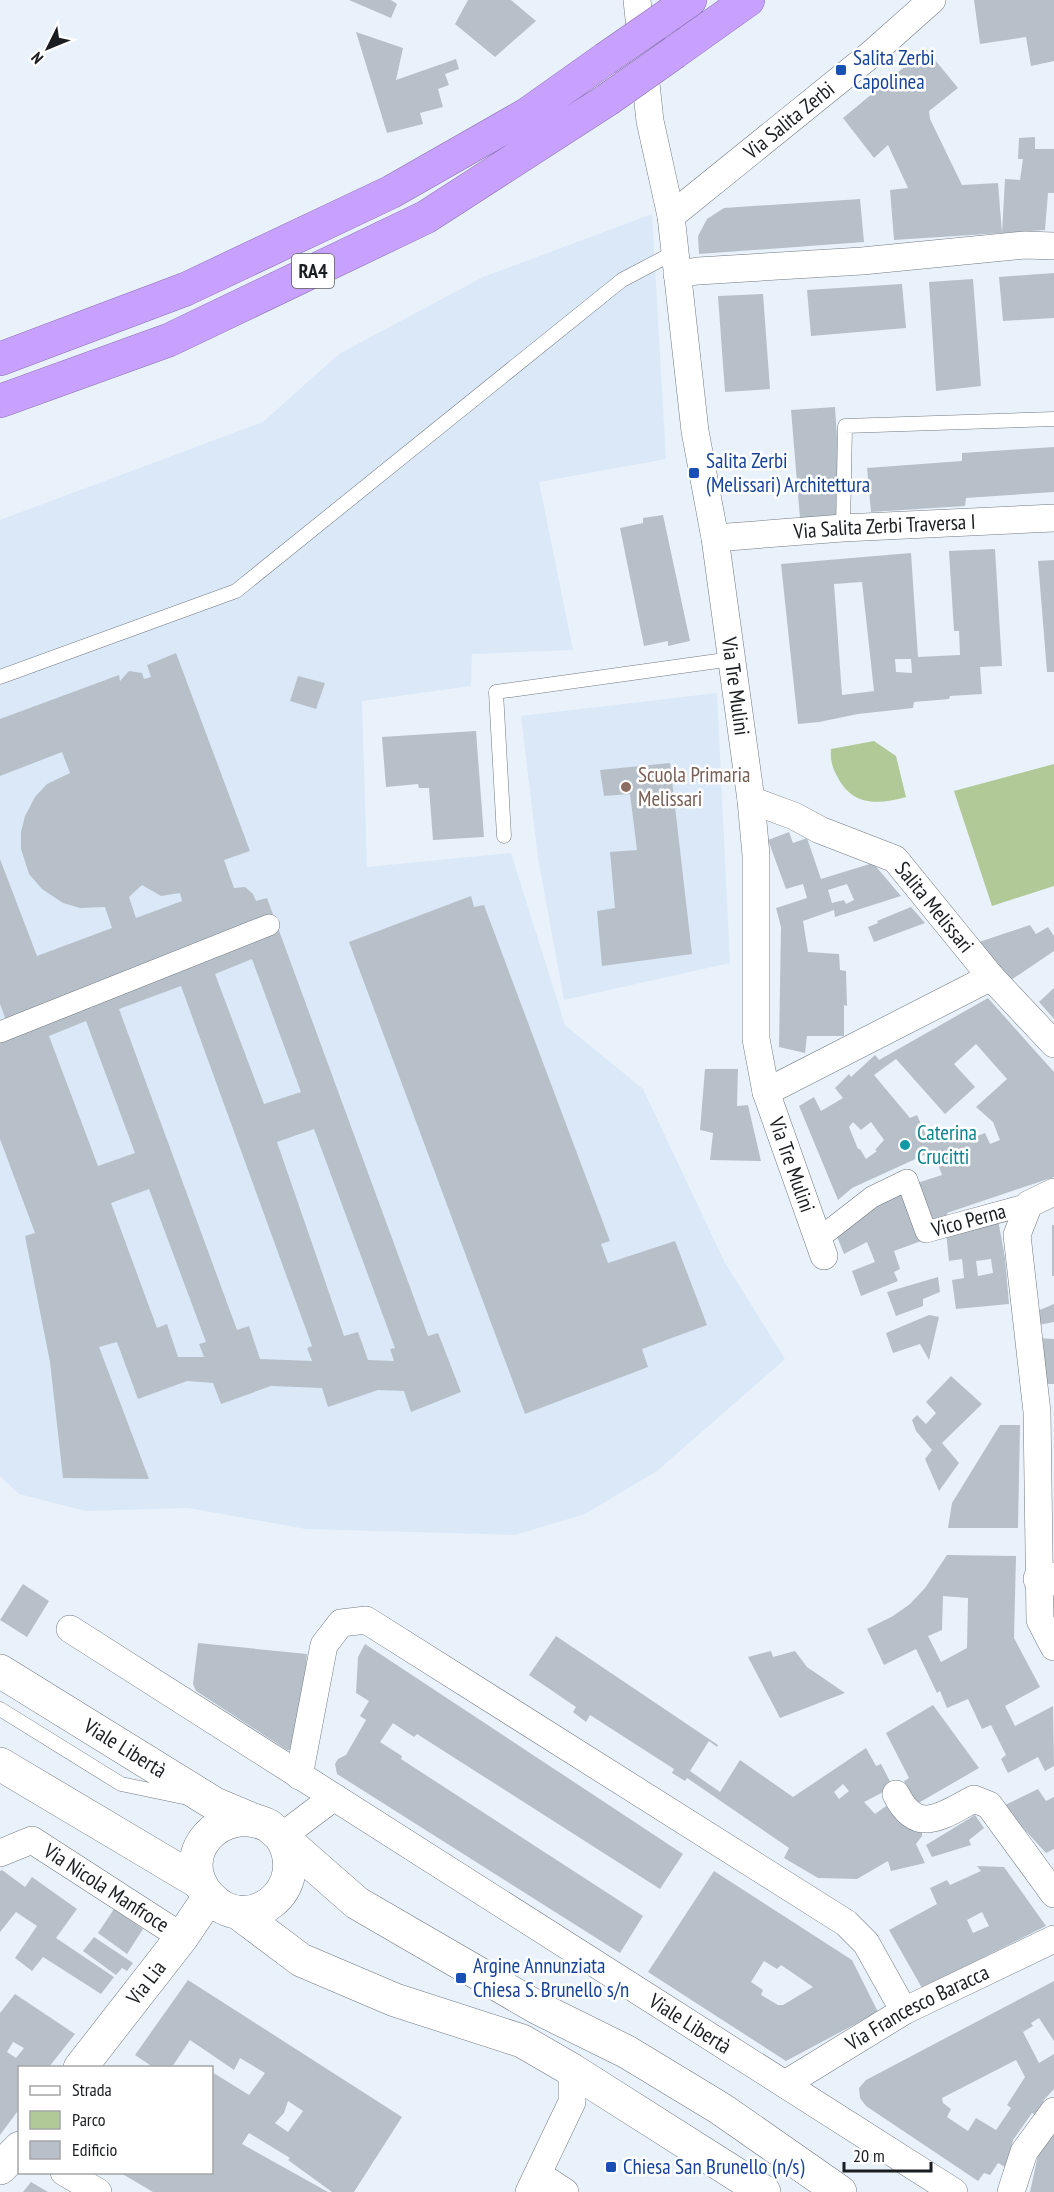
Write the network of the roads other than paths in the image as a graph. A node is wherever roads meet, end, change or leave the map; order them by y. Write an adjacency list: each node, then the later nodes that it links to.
1 (637, 0): 5 (street, Via Tre Mulini)
2 (748, 0): 9 (highway, RA4, bridge)
3 (932, 0): 5 (street, Via Salita Zerbi)
4 (680, 7): 8 (highway, RA4, bridge)
5 (671, 216): 7 (street, Via Tre Mulini)
6 (1054, 246): 7 (street)
7 (676, 263): 13 (street, Via Tre Mulini); 15 (lane)
8 (0, 359)
9 (0, 401)
10 (1054, 419): 12 (lane)
11 (1054, 518): 12 (street, Via Salita Zerbi Traversa I)
12 (843, 528): 13 (street, Via Salita Zerbi Traversa I)
13 (715, 538): 14 (street, Via Tre Mulini)
14 (732, 659): 16 (street, Via Tre Mulini); 17 (lane)
15 (0, 677)
16 (752, 800): 19 (street, Salita Melissari); 22 (street, Via Tre Mulini)
17 (504, 836)
18 (269, 925): 20 (street)
19 (991, 977): 21 (street, Salita Melissari); 22 (street)
20 (0, 1032)
21 (1054, 1044)
22 (766, 1092): 25 (street, Via Tre Mulini)
23 (1054, 1192): 24 (street)
24 (1029, 1204): 25 (street, Vico Perna); 26 (street)
25 (821, 1248)
26 (1046, 1412): 27 (street)
27 (1047, 1579): 29 (street)
28 (70, 1629): 33 (street, Viale Libertà)
29 (1054, 1647)
30 (0, 1671): 36 (street, Viale Libertà)
31 (0, 1709): 36 (lane)
32 (0, 1764): 41 (street)
33 (299, 1776): 35 (street, Viale Libertà); 44 (street)
34 (896, 1794): 40 (street)
35 (334, 1797): 38 (street); 47 (street, Viale Libertà)
36 (214, 1804): 37 (street, Viale Libertà)
37 (253, 1820): 38 (street, Viale Libertà); 41 (street)
38 (281, 1837): 41 (street); 56 (street, Viale Libertà)
39 (0, 1853): 42 (street, Via Nicola Manfroce)
40 (1054, 1894)
41 (216, 1897): 42 (street, Via Lia); 46 (street)
42 (182, 1937): 45 (street, Via Lia)
43 (1054, 1939): 44 (street, Via Francesco Baracca)
44 (904, 2011): 47 (street, Via Francesco Baracca)
45 (81, 2066)
46 (572, 2070): 52 (street); 55 (street)
47 (785, 2084): 57 (street, Viale Libertà)
48 (1054, 2111): 58 (street)
49 (18, 2150): 50 (street)
50 (0, 2168)
51 (67, 2174): 53 (street)
52 (534, 2184): 54 (street)
53 (98, 2192)
54 (565, 2192)
55 (764, 2192)
56 (840, 2192)
57 (954, 2192)
58 (1011, 2192)

